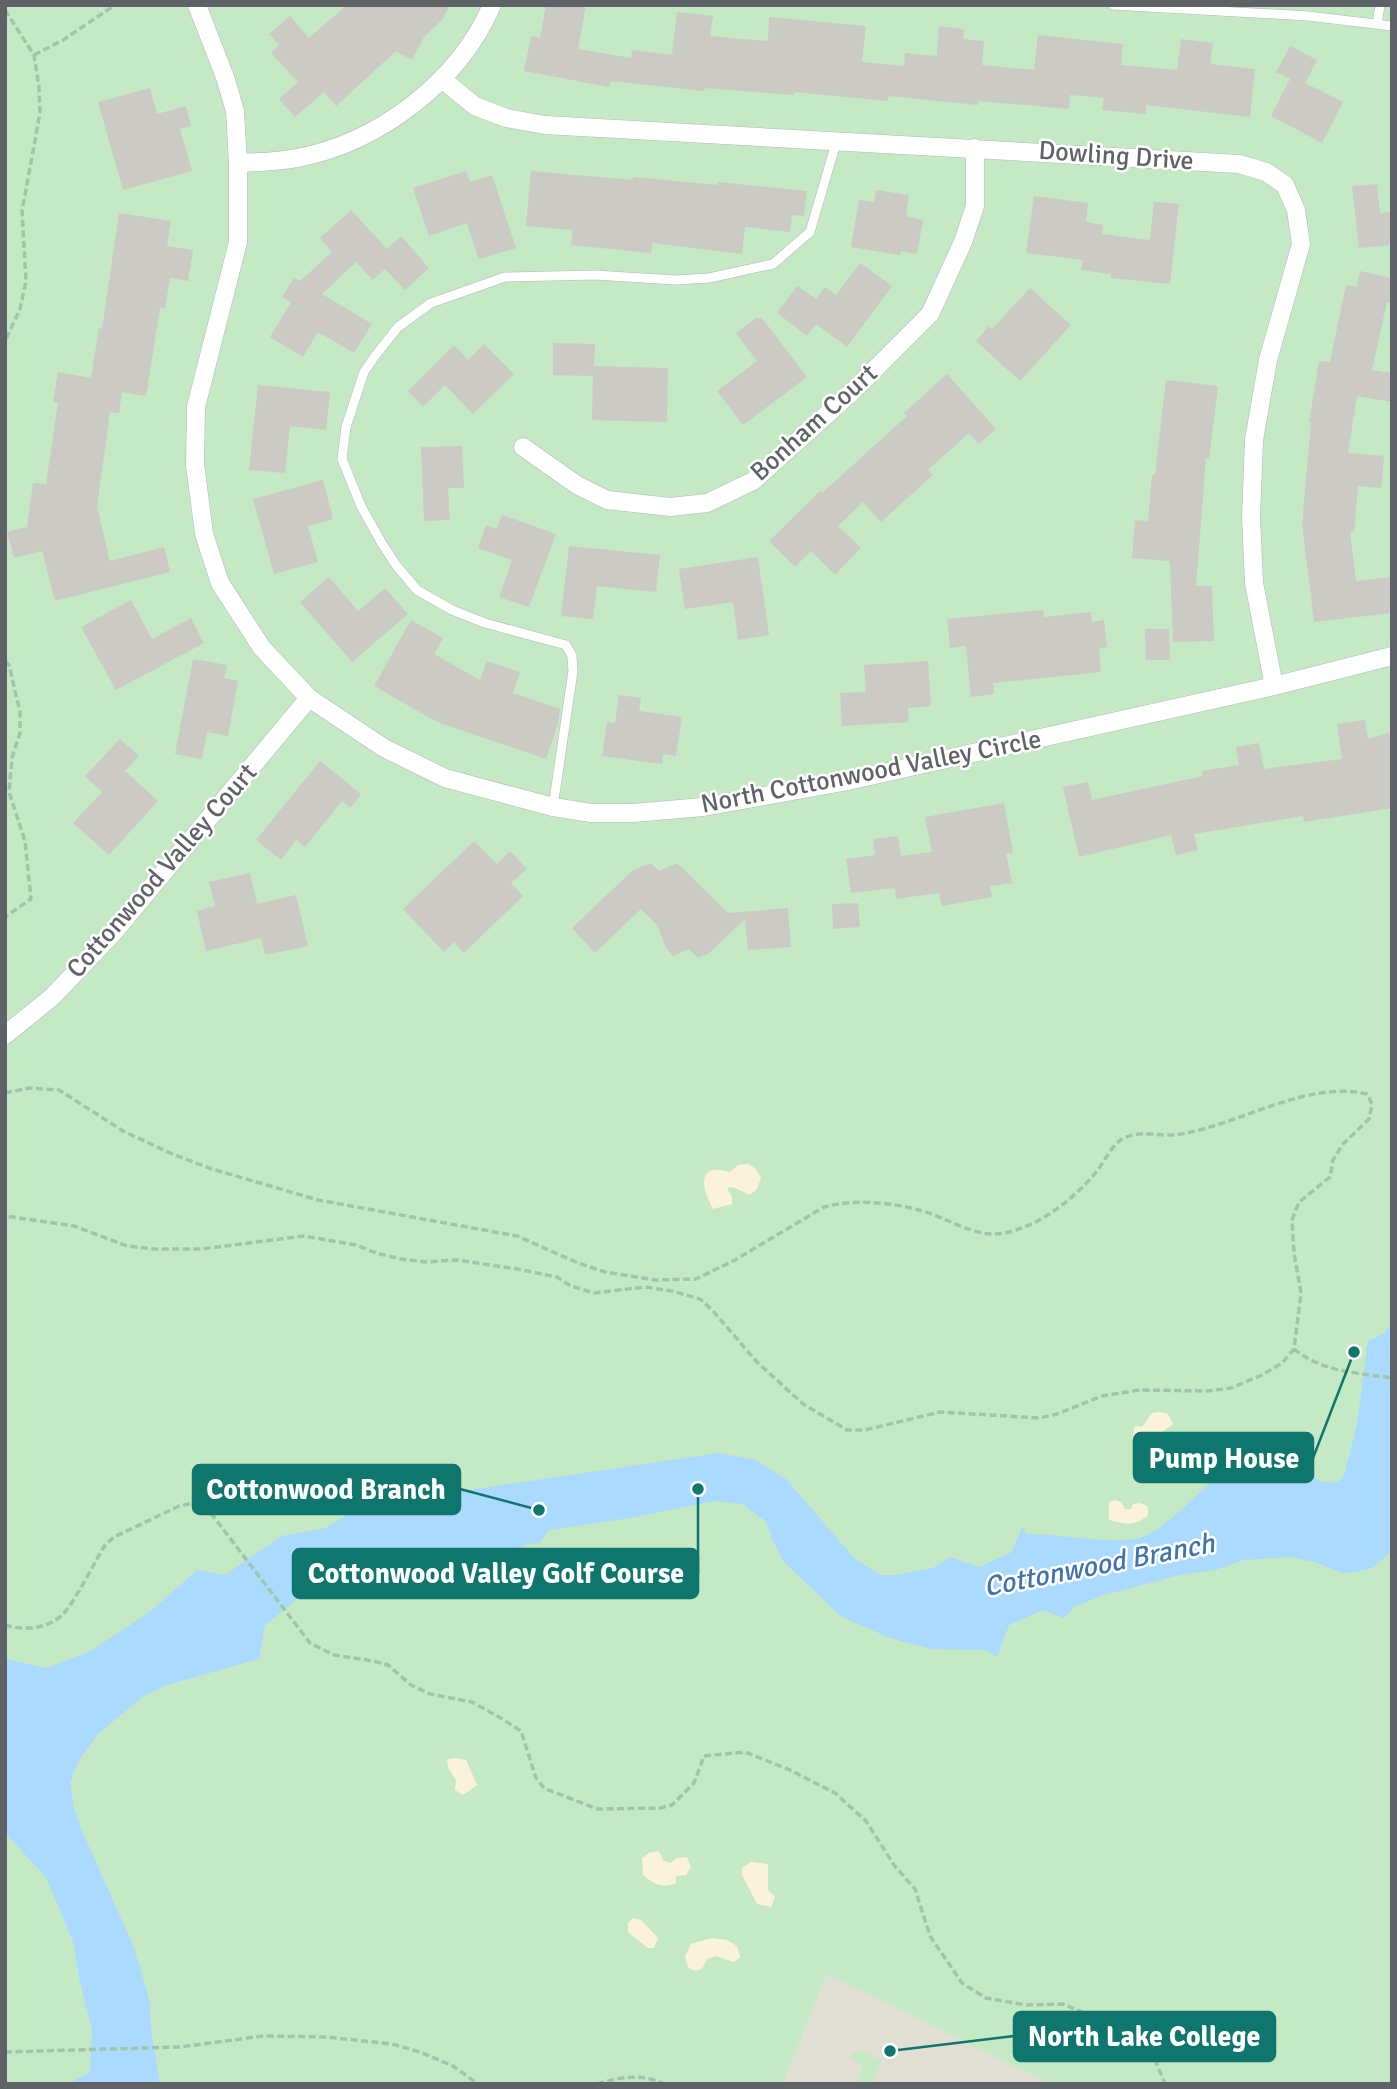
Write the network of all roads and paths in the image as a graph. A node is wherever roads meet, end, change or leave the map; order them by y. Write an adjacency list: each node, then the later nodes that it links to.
1 (115, 5): 9 (path)
2 (197, 5): 13 (street, North Cottonwood Valley Circle)
3 (492, 5): 10 (street)
4 (1113, 5): 7 (lane)
5 (1380, 5): 7 (lane)
6 (5, 10): 9 (path)
7 (1377, 24): 8 (lane)
8 (1392, 26)
9 (34, 55): 14 (path)
10 (443, 80): 11 (street, Dowling Drive); 13 (street)
11 (836, 143): 12 (street, Dowling Drive); 20 (lane)
12 (975, 148): 15 (street, Bonham Court); 18 (street, Dowling Drive)
13 (238, 163): 19 (street, North Cottonwood Valley Circle)
14 (5, 341)
15 (523, 447)
16 (1392, 656): 18 (street, North Cottonwood Valley Circle)
17 (5, 661): 21 (path)
18 (1273, 686): 20 (street, North Cottonwood Valley Circle)
19 (309, 698): 20 (street, North Cottonwood Valley Circle); 22 (street, Cottonwood Valley Court)
20 (553, 807)
21 (5, 917)
22 (5, 1035)
23 (5, 1093): 25 (path)
24 (5, 1216): 25 (path)
25 (1294, 1349): 26 (path)
26 (1392, 1378)
27 (5, 1625): 32 (path)
28 (5, 2052): 29 (path)
29 (478, 2084)
30 (597, 2084): 31 (path)
31 (664, 2084)
32 (1165, 2084)

